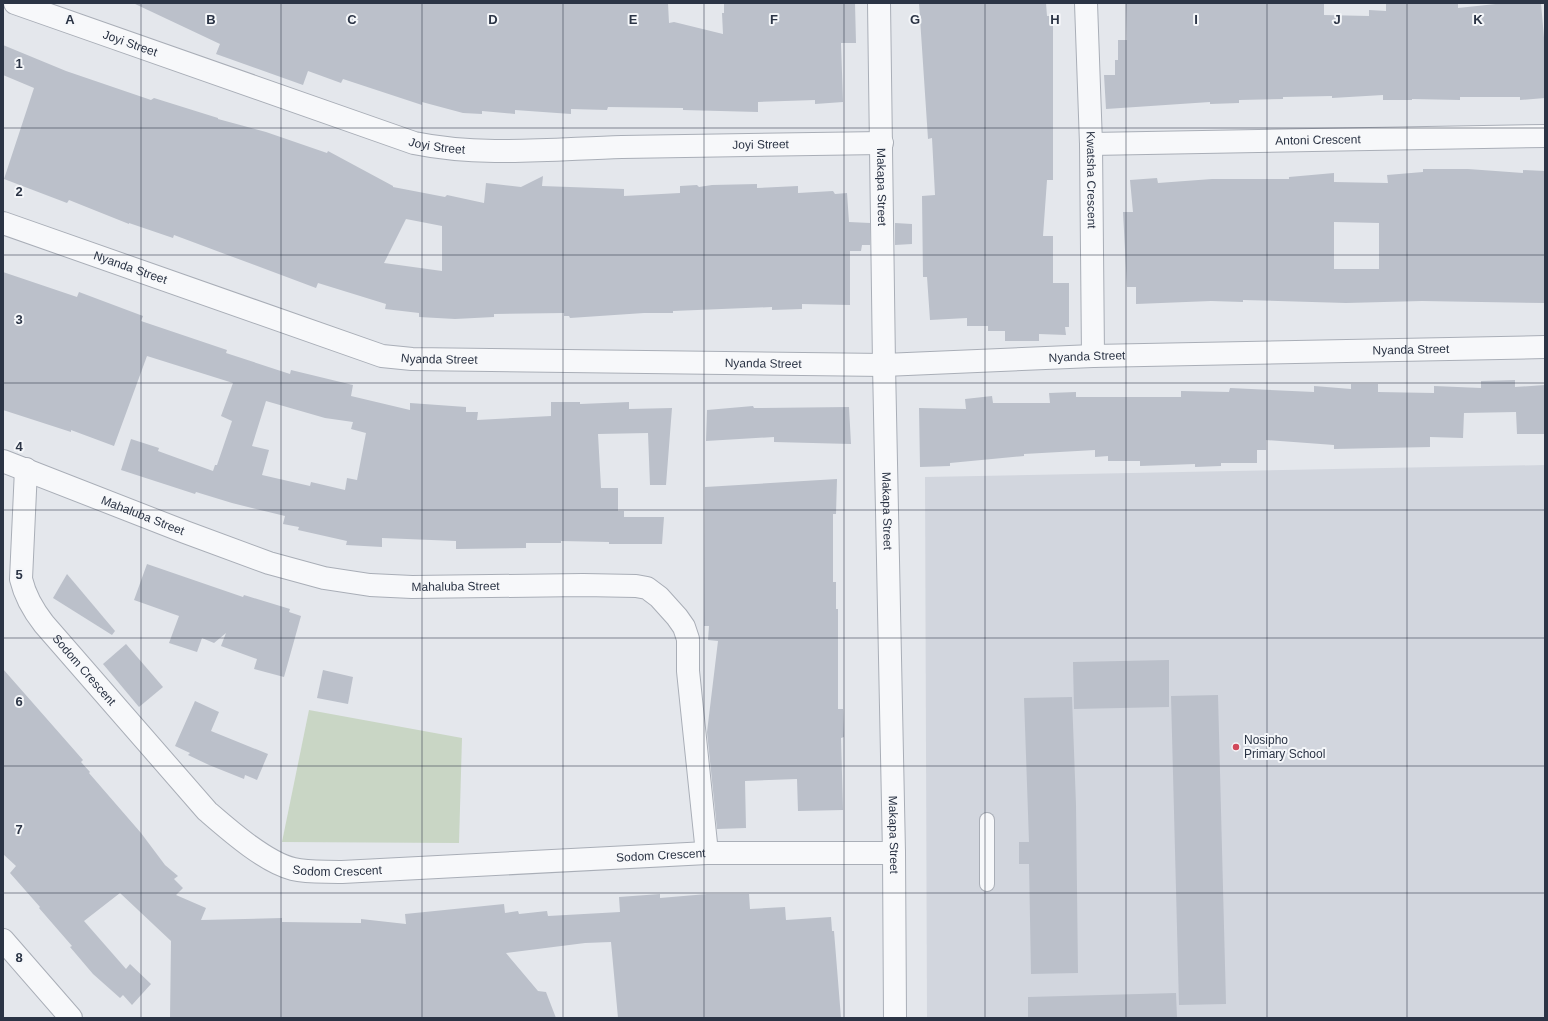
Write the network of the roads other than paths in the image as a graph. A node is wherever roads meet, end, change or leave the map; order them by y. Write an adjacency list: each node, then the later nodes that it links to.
1 (15, 3): 5 (street, Joyi Street)
2 (879, 3): 5 (street, Makapa Street)
3 (1086, 3): 6 (street, Kwatsha Crescent)
4 (1545, 136): 6 (street, Antoni Crescent)
5 (882, 143): 10 (street, Makapa Street)
6 (1091, 144): 9 (street, Kwatsha Crescent)
7 (3, 223): 10 (street, Nyanda Street)
8 (1545, 347): 9 (street, Nyanda Street)
9 (1093, 356): 10 (street, Nyanda Street)
10 (884, 365): 15 (street, Makapa Street)
11 (3, 462): 12 (street, Mahaluba Street)
12 (26, 469): 14 (street, Mahaluba Street); 14 (street, Sodom Crescent)
13 (987, 820): 16 (lane)
14 (706, 853): 15 (street, Sodom Crescent)
15 (894, 853): 19 (street, Makapa Street)
16 (987, 884)
17 (3, 940): 18 (street)
18 (71, 1018)
19 (895, 1018)

